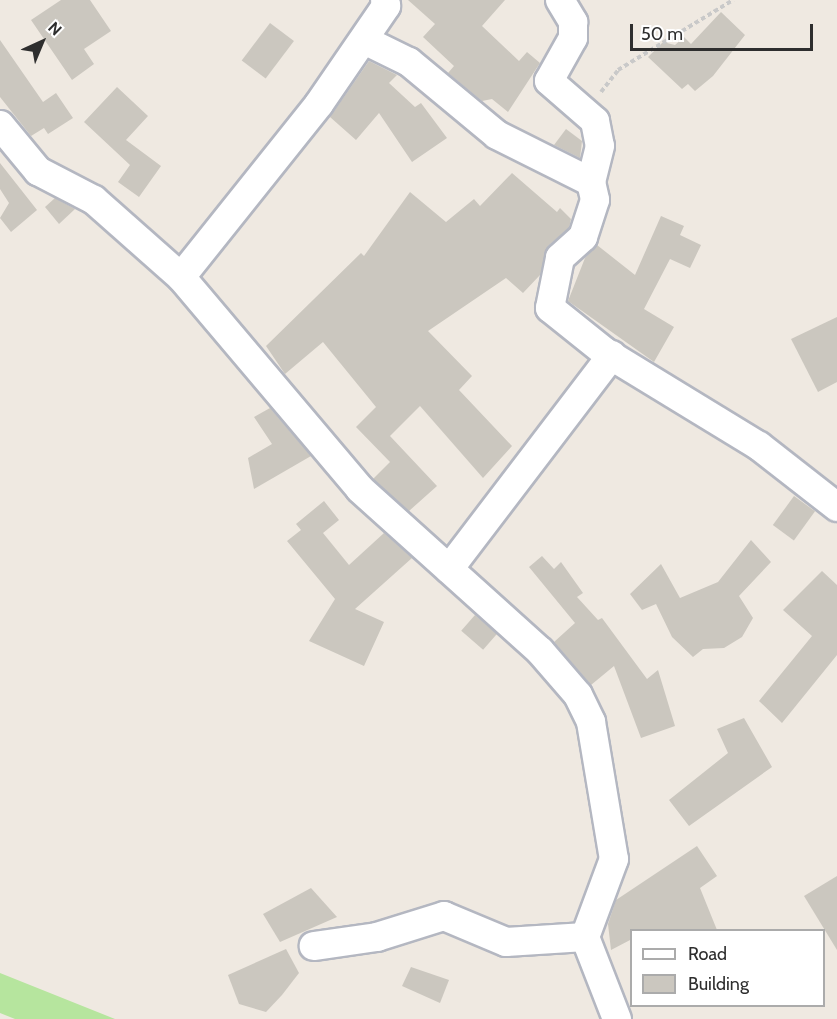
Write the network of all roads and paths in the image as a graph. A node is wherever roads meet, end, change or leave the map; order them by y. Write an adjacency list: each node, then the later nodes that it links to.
1 (385, 0): 4 (street)
2 (560, 0): 5 (street)
3 (733, 0): 5 (path)
4 (364, 40): 7 (street); 8 (street)
5 (589, 117): 7 (street)
6 (0, 125): 8 (street)
7 (591, 182): 9 (street)
8 (181, 277): 11 (street)
9 (612, 356): 10 (street); 11 (street)
10 (837, 507)
11 (449, 569): 12 (street)
12 (585, 937): 13 (street); 14 (street)
13 (314, 946)
14 (617, 1019)

